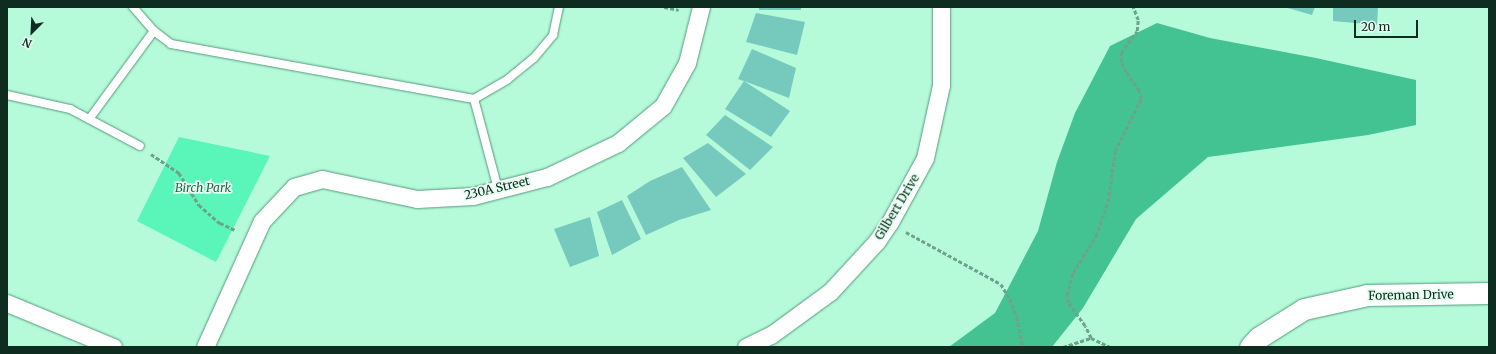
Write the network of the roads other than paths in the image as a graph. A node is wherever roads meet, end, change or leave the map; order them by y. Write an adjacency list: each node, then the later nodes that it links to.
1 (133, 7): 5 (lane)
2 (559, 7): 7 (lane)
3 (701, 7): 10 (street, 230A Street)
4 (941, 7): 15 (street, Gilbert Drive)
5 (154, 31): 7 (lane); 8 (lane)
6 (7, 95): 8 (lane)
7 (474, 99): 10 (lane)
8 (90, 118): 9 (lane)
9 (140, 146)
10 (498, 190): 14 (street, 230A Street)
11 (1489, 293): 16 (street, Foreman Drive)
12 (7, 303): 13 (street)
13 (113, 347)
14 (205, 347)
15 (746, 347)
16 (1250, 347)

